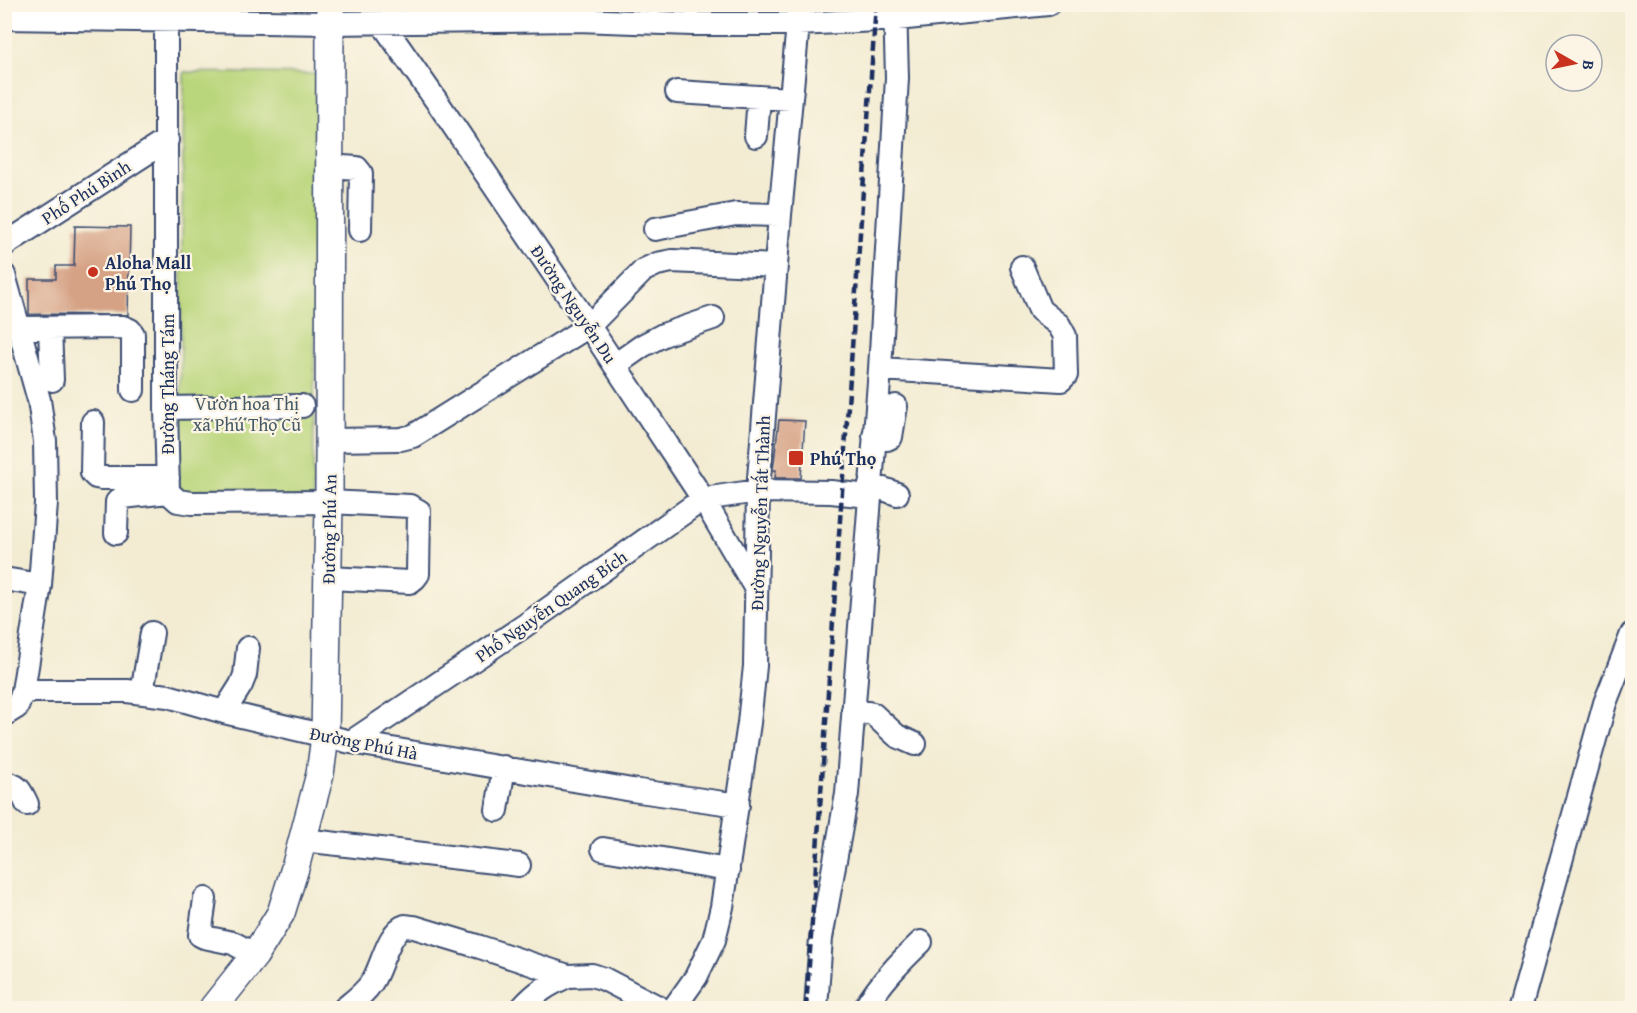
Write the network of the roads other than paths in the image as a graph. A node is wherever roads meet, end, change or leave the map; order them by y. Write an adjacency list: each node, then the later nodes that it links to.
1 (1048, 4): 2 (street)
2 (896, 12): 5 (street); 26 (street)
3 (163, 13): 4 (street); 6 (street); 12 (street, Đường Tháng Tám)
4 (329, 14): 7 (street); 13 (main road, Đường Phú An)
5 (798, 14): 7 (street); 10 (street, Đường Nguyễn Tất Thành)
6 (4, 18)
7 (382, 23): 22 (street, Đường Nguyễn Du)
8 (677, 92): 9 (street)
9 (759, 97): 10 (street); 11 (street)
10 (790, 99): 14 (street, Đường Nguyễn Tất Thành)
11 (756, 136)
12 (167, 140): 17 (street, Phố Phú Bình); 31 (street, Đường Tháng Tám)
13 (329, 166): 16 (street); 34 (main road, Đường Phú An)
14 (780, 215): 15 (street); 18 (street, Đường Nguyễn Tất Thành)
15 (655, 229)
16 (360, 230)
17 (4, 245)
18 (776, 266): 22 (street); 37 (street, Đường Nguyễn Tất Thành)
19 (1022, 267): 26 (street)
20 (4, 275): 23 (street)
21 (714, 318): 25 (street)
22 (589, 326): 25 (street, Đường Nguyễn Du); 34 (street)
23 (20, 328): 24 (street); 44 (street)
24 (50, 328): 27 (street); 28 (street)
25 (615, 365): 39 (street, Đường Nguyễn Du)
26 (880, 369): 33 (street)
27 (52, 380)
28 (133, 390)
29 (302, 406): 31 (street)
30 (896, 406): 33 (street)
31 (166, 408): 35 (street, Đường Tháng Tám)
32 (93, 422): 35 (street)
33 (874, 436): 36 (street)
34 (329, 440): 40 (main road, Đường Phú An)
35 (168, 485): 40 (street); 41 (street)
36 (870, 490): 37 (street, Phố Nguyễn Quang Bích); 38 (street, Phố Nguyễn Quang Bích); 51 (street)
37 (758, 491): 39 (street, Phố Nguyễn Quang Bích); 45 (street, Đường Nguyễn Tất Thành)
38 (897, 494)
39 (703, 499): 45 (street, Đường Nguyễn Du); 55 (street, Phố Nguyễn Quang Bích)
40 (329, 502): 42 (main road, Đường Phú An); 42 (street)
41 (116, 533)
42 (328, 578): 54 (main road, Đường Phú An)
43 (4, 579): 44 (street)
44 (40, 585): 49 (street)
45 (756, 590): 60 (street, Đường Nguyễn Tất Thành)
46 (152, 633): 50 (street)
47 (1632, 634): 77 (street)
48 (248, 648): 52 (street)
49 (23, 691): 50 (street, Đường Phú Hà); 53 (street)
50 (142, 693): 52 (street, Đường Phú Hà)
51 (853, 710): 56 (street); 75 (street)
52 (224, 712): 54 (street, Đường Phú Hà)
53 (4, 715)
54 (325, 737): 55 (street, Đường Phú Hà); 62 (main road, Đường Phú An)
55 (351, 742): 57 (street, Đường Phú Hà)
56 (915, 744)
57 (504, 767): 60 (street, Đường Phú Hà); 61 (street)
58 (4, 783): 59 (street)
59 (27, 804)
60 (738, 805): 65 (street, Đường Nguyễn Tất Thành)
61 (497, 810)
62 (303, 840): 64 (street); 68 (main road, Đường Phú An)
63 (603, 849): 65 (street)
64 (519, 865)
65 (728, 870): 74 (street, Đường Nguyễn Tất Thành)
66 (205, 899): 68 (street)
67 (921, 942): 76 (street)
68 (255, 955): 70 (main road, Đường Phú An)
69 (568, 976): 71 (street); 72 (street); 73 (street)
70 (213, 1008)
71 (345, 1008)
72 (522, 1008)
73 (660, 1008)
74 (674, 1008)
75 (816, 1008)
76 (865, 1008)
77 (1520, 1008)

